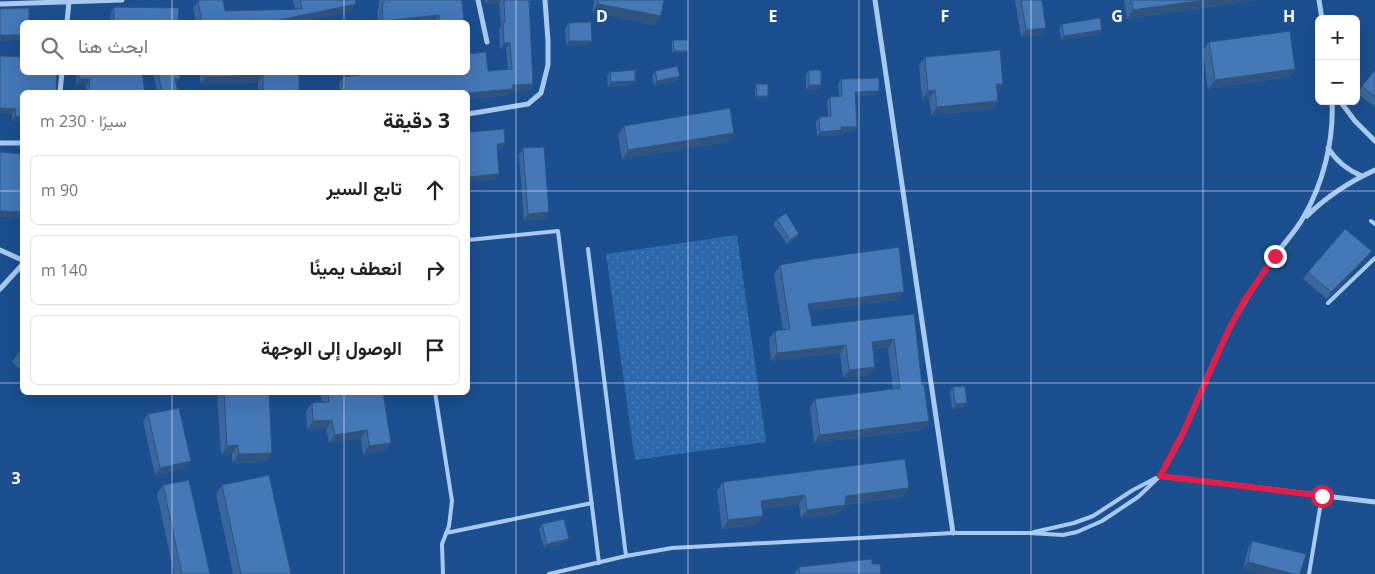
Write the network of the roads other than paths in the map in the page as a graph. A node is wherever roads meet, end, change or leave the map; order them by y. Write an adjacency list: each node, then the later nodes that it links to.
1 (122, 0): 6 (street)
2 (478, 0): 10 (street)
3 (545, 0): 15 (street)
4 (875, 0): 39 (street)
5 (1319, 0): 8 (street)
6 (69, 2): 7 (street); 9 (street)
7 (0, 4)
8 (1321, 15)
9 (67, 20)
10 (487, 42)
11 (62, 75): 12 (street)
12 (60, 90)
13 (1332, 105): 19 (street)
14 (1343, 105): 16 (street)
15 (470, 114)
16 (1375, 141)
17 (0, 143): 18 (street)
18 (20, 143)
19 (1328, 148): 21 (street); 22 (street)
20 (1375, 170): 21 (street)
21 (1362, 176): 22 (street)
22 (1303, 219): 34 (street)
23 (1370, 221): 24 (lane)
24 (1375, 224)
25 (470, 240): 37 (lane)
26 (588, 249): 41 (lane)
27 (0, 250): 29 (street)
28 (1375, 258): 32 (lane)
29 (20, 259)
30 (20, 267): 31 (street)
31 (0, 289)
32 (1328, 303)
33 (434, 395): 38 (lane)
34 (1160, 476): 35 (street); 40 (lane); 40 (lane)
35 (1322, 496): 36 (street); 45 (lane)
36 (1375, 502)
37 (592, 503): 38 (lane); 42 (lane)
38 (446, 533): 43 (lane)
39 (953, 533): 40 (lane); 41 (lane)
40 (1029, 533)
41 (626, 556): 42 (lane)
42 (599, 563): 44 (lane)
43 (442, 574)
44 (549, 574)
45 (1309, 574)

